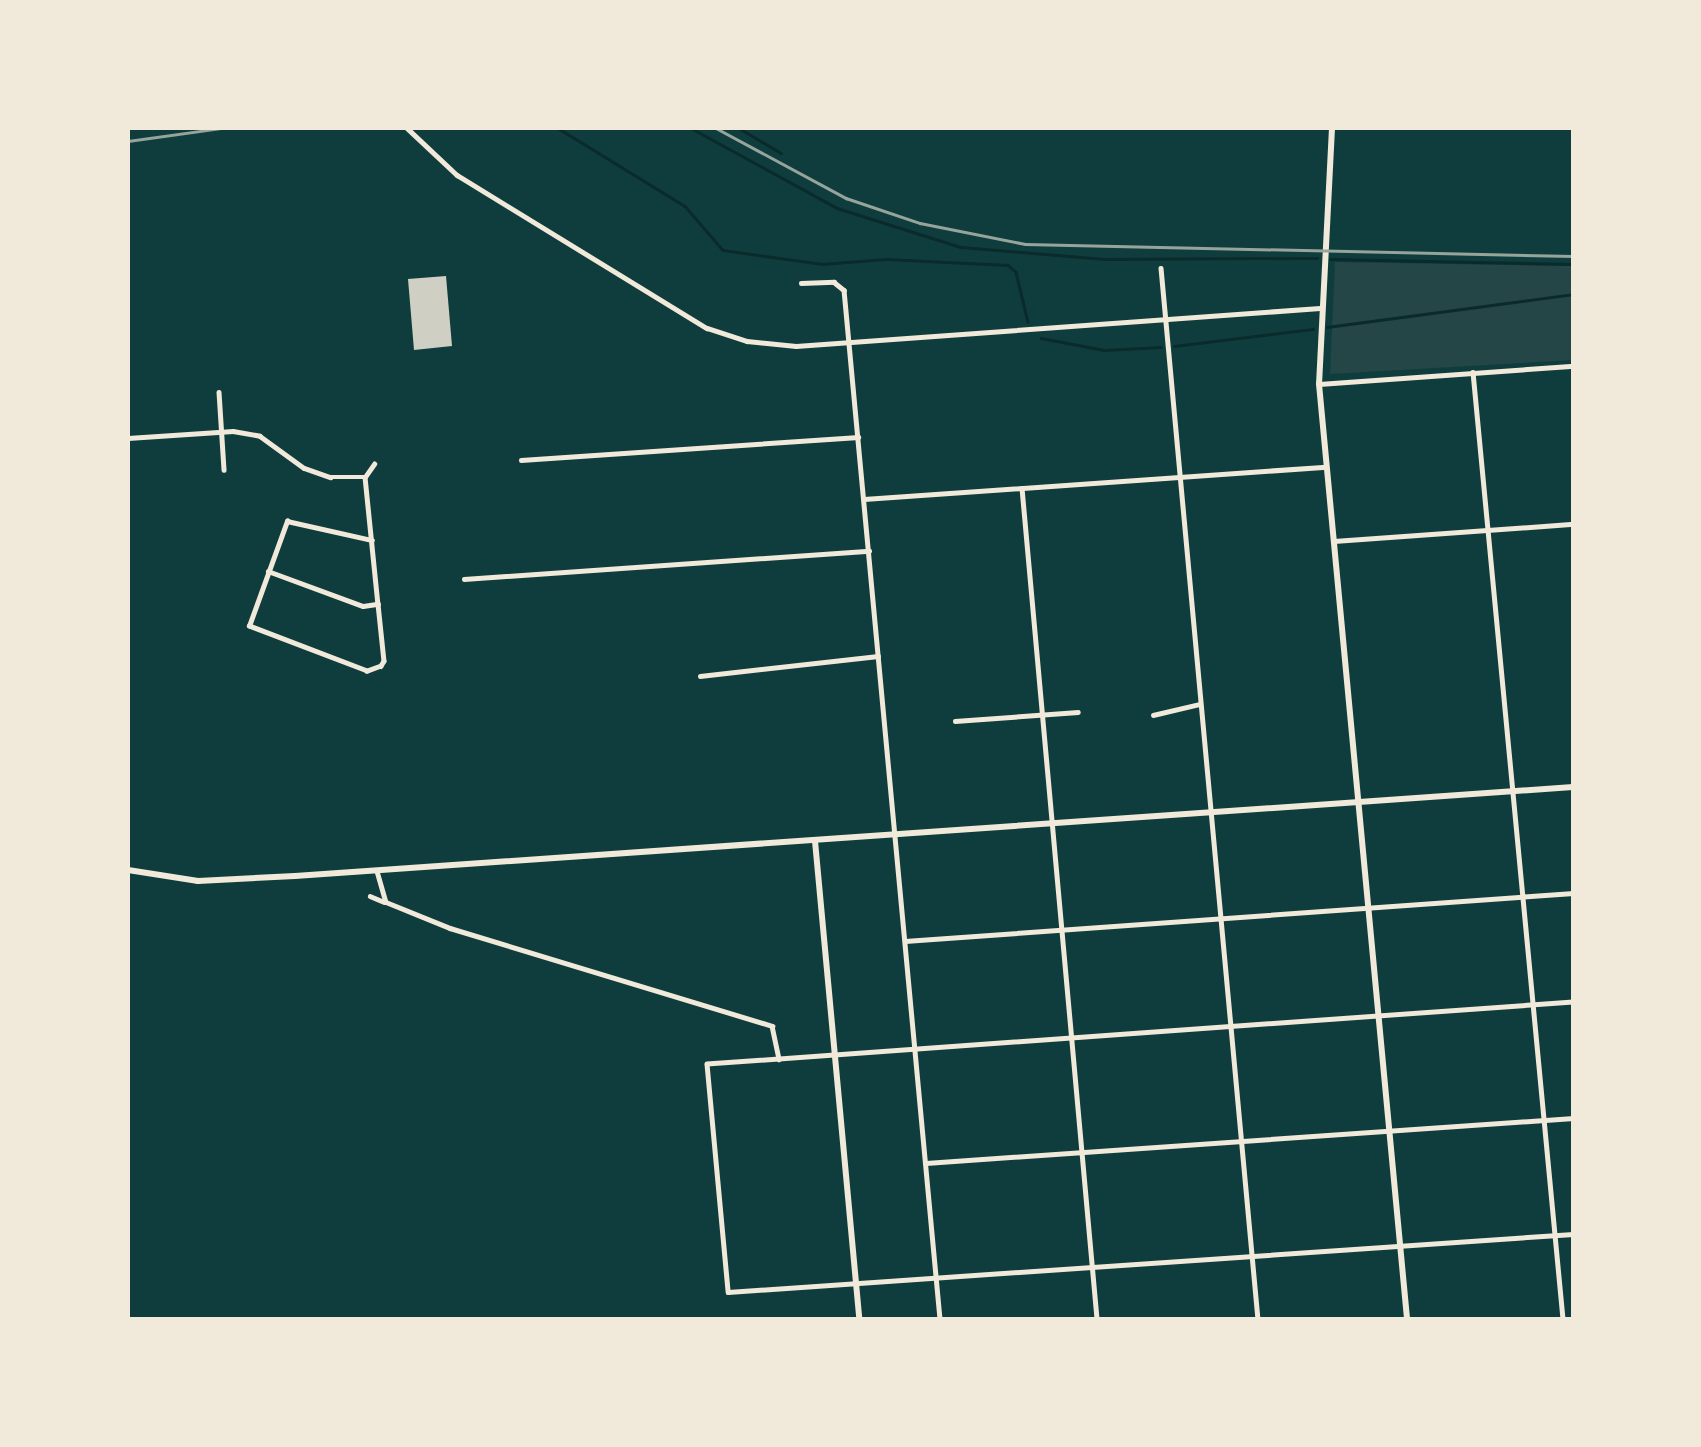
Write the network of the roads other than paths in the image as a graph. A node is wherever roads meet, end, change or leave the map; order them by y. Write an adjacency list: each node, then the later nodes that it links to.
1 (407, 128): 7 (street)
2 (1332, 128): 5 (street)
3 (1161, 268): 6 (street)
4 (801, 284): 7 (street)
5 (1320, 308): 6 (street); 10 (street)
6 (1165, 319): 7 (street); 20 (street)
7 (848, 342): 13 (street)
8 (1573, 366): 9 (street)
9 (1474, 372): 10 (street); 24 (street)
10 (1319, 384): 17 (street)
11 (219, 392): 12 (street)
12 (222, 431): 14 (street); 18 (street); 19 (street)
13 (858, 437): 15 (street); 22 (street)
14 (128, 438)
15 (521, 460)
16 (374, 464): 19 (street)
17 (1326, 467): 20 (street); 26 (street)
18 (224, 470)
19 (365, 477): 25 (street)
20 (1179, 477): 21 (street); 33 (street)
21 (1022, 488): 22 (street); 35 (street)
22 (864, 499): 27 (street)
23 (1573, 524): 24 (street)
24 (1488, 530): 26 (street); 39 (street)
25 (372, 540): 28 (street); 30 (street)
26 (1333, 542): 40 (street)
27 (869, 551): 29 (street); 31 (street)
28 (268, 571): 30 (street); 30 (street)
29 (464, 579)
30 (378, 604)
31 (878, 656): 32 (street); 43 (street)
32 (699, 676)
33 (1200, 704): 36 (street); 41 (street)
34 (1078, 712): 35 (street)
35 (1043, 715): 37 (street); 42 (street)
36 (1153, 715)
37 (955, 721)
38 (1573, 788): 39 (street)
39 (1513, 792): 40 (street); 49 (street)
40 (1354, 804): 41 (street); 51 (street)
41 (1210, 813): 42 (street); 52 (street)
42 (1053, 824): 43 (street); 53 (street)
43 (895, 835): 44 (street); 54 (street)
44 (815, 841): 46 (street); 61 (street)
45 (128, 870): 46 (street)
46 (377, 871): 50 (street)
47 (1573, 893): 49 (street)
48 (370, 896): 50 (street)
49 (1524, 896): 51 (street); 56 (street)
50 (388, 903): 62 (street)
51 (1366, 908): 52 (street); 57 (street)
52 (1220, 919): 53 (street); 58 (street)
53 (1063, 930): 54 (street); 59 (street)
54 (905, 941): 60 (street)
55 (1573, 1002): 56 (street)
56 (1534, 1005): 57 (street); 64 (street)
57 (1378, 1016): 58 (street); 65 (street)
58 (1230, 1025): 59 (street); 66 (street)
59 (1072, 1037): 60 (street); 67 (street)
60 (915, 1048): 61 (street); 68 (street)
61 (834, 1056): 62 (street); 75 (street)
62 (779, 1059): 75 (street)
63 (1573, 1118): 64 (street)
64 (1544, 1120): 65 (street); 70 (street)
65 (1389, 1131): 66 (street); 71 (street)
66 (1241, 1140): 67 (street); 72 (street)
67 (1082, 1153): 68 (street); 73 (street)
68 (926, 1163): 74 (street)
69 (1573, 1234): 70 (street)
70 (1555, 1236): 71 (street); 81 (street)
71 (1400, 1246): 72 (street); 80 (street)
72 (1252, 1256): 73 (street); 79 (street)
73 (1091, 1268): 74 (street); 78 (street)
74 (936, 1279): 75 (street); 77 (street)
75 (856, 1284): 76 (street)
76 (859, 1319)
77 (940, 1319)
78 (1097, 1319)
79 (1258, 1319)
80 (1407, 1319)
81 (1563, 1319)

